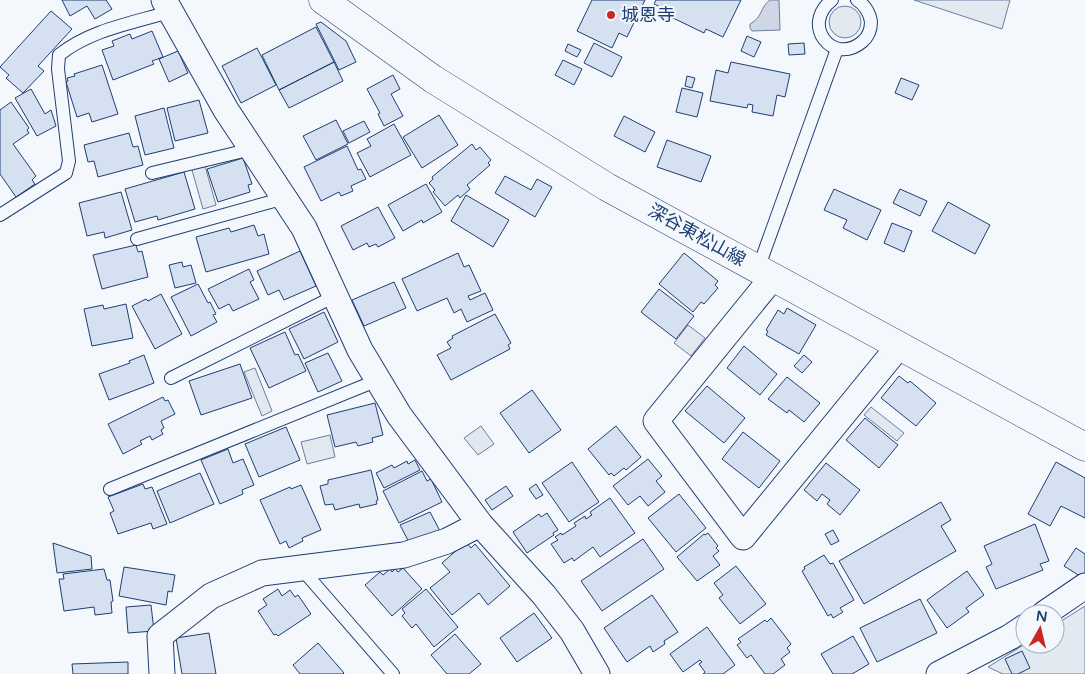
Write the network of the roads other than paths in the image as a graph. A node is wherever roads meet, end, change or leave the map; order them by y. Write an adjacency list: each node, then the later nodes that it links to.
1 (323, 0): 11 (main road, 深谷東松山線)
2 (832, 0): 5 (lane)
3 (857, 0): 5 (lane)
4 (166, 6): 6 (street); 9 (lane)
5 (837, 49): 11 (lane)
6 (252, 149): 7 (lane); 8 (street)
7 (152, 173)
8 (285, 198): 10 (lane); 12 (street)
9 (0, 215)
10 (137, 240)
11 (766, 273): 13 (main road, 深谷東松山線); 13 (street)
12 (335, 296): 14 (lane); 15 (street)
13 (899, 346): 16 (main road, 深谷東松山線)
14 (171, 378)
15 (378, 380): 17 (lane); 18 (street)
16 (1085, 447)
17 (110, 489)
18 (480, 524): 19 (street); 25 (street)
19 (300, 567): 23 (street); 24 (lane)
20 (1085, 586): 21 (street)
21 (1059, 604)
22 (1015, 634): 26 (street)
23 (162, 674)
24 (394, 674)
25 (597, 674)
26 (939, 674)

